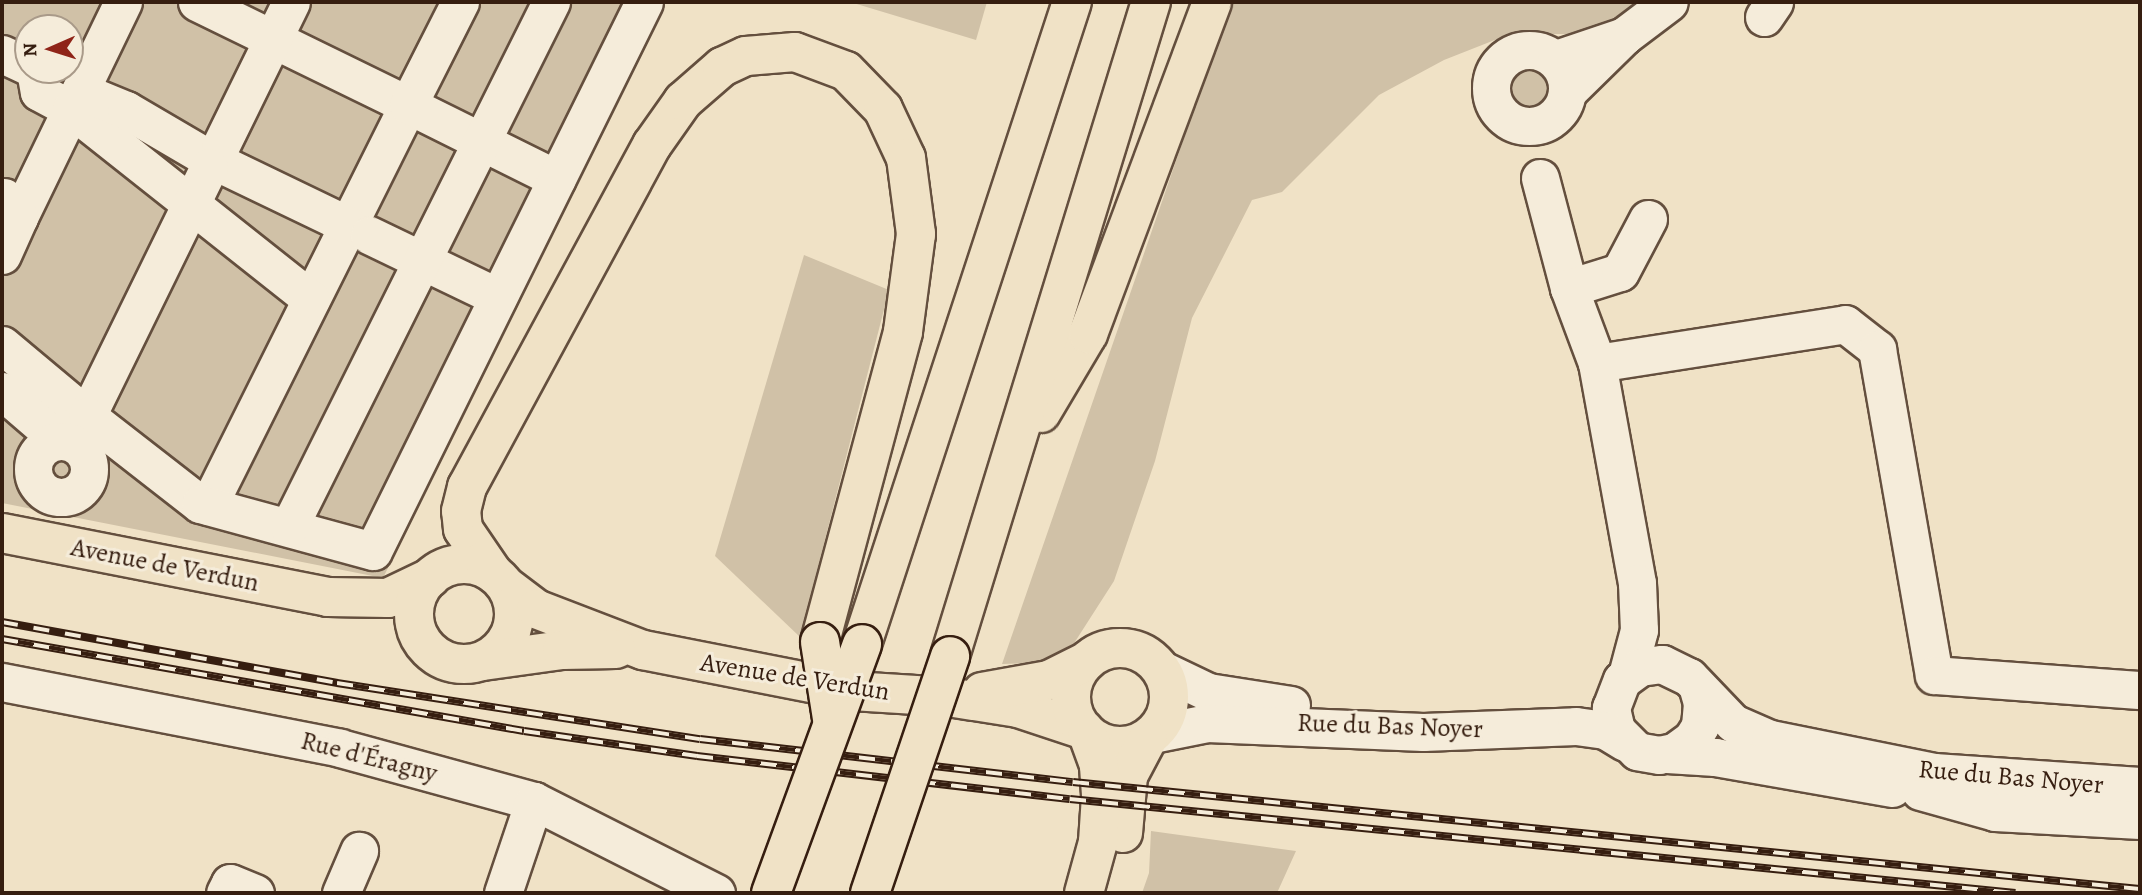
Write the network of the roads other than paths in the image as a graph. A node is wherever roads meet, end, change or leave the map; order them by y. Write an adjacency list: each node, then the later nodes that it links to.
1 (197, 2): 11 (street)
2 (290, 2): 11 (street)
3 (460, 2): 15 (street)
4 (551, 2): 17 (street)
5 (644, 2): 20 (street)
6 (1072, 2): 54 (main road, bridge)
7 (1151, 2): 35 (main road)
8 (1213, 2): 35 (main road)
9 (1669, 2): 13 (street)
10 (121, 3): 14 (street)
11 (273, 38): 15 (street); 18 (street)
12 (37, 84): 14 (street)
13 (1557, 91): 16 (street); 16 (street); 19 (street)
14 (75, 100): 18 (street); 21 (street); 22 (street)
15 (408, 105): 17 (street); 24 (street)
16 (1505, 117): 19 (street)
17 (482, 141): 20 (street); 26 (street)
18 (213, 158): 22 (street); 24 (street)
19 (1540, 178): 27 (street)
20 (557, 179): 28 (street)
21 (10, 205): 25 (street)
22 (192, 205): 29 (street); 33 (street)
23 (1648, 219): 27 (street)
24 (359, 230): 26 (street); 29 (street)
25 (2, 255)
26 (422, 261): 28 (street); 37 (street)
27 (1569, 288): 31 (street)
28 (498, 297): 37 (street)
29 (311, 299): 36 (street)
30 (2, 345): 33 (street)
31 (1597, 363): 43 (street); 52 (street)
32 (2, 391): 34 (street)
33 (88, 416): 34 (street); 36 (street)
34 (59, 440): 39 (street)
35 (1010, 466): 71 (main road, bridge)
36 (208, 506): 37 (street)
37 (289, 527)
38 (2, 533): 39 (main road, Avenue de Verdun)
39 (45, 541): 42 (main road, Avenue de Verdun)
40 (430, 578): 41 (main road); 42 (main road, Avenue de Verdun); 44 (main road)
41 (500, 580): 45 (main road, Avenue de Verdun); 46 (main road); 54 (main road, bridge)
42 (328, 597): 44 (main road, Avenue de Verdun)
43 (1639, 597): 49 (street); 50 (street, Rue du Bas Noyer)
44 (429, 649): 46 (main road)
45 (643, 650): 46 (main road, Avenue de Verdun); 53 (main road, Avenue de Verdun)
46 (482, 661)
47 (1087, 661): 48 (main road); 53 (main road, Avenue de Verdun); 55 (main road)
48 (1162, 670): 49 (street, Rue du Bas Noyer); 56 (main road)
49 (1624, 677): 50 (street); 57 (street)
50 (1690, 680): 58 (street); 59 (street, Rue du Bas Noyer)
51 (2, 682): 61 (street, Rue d'Éragny)
52 (2140, 690)
53 (948, 697): 55 (main road, Avenue de Verdun)
54 (833, 724): 70 (main road, bridge)
55 (1086, 732): 56 (main road); 72 (main road)
56 (1150, 736): 57 (street, Rue du Bas Noyer); 73 (main road)
57 (1625, 742): 58 (street)
58 (1667, 754): 60 (street, Rue du Bas Noyer)
59 (2140, 785)
60 (1920, 791): 62 (street, Rue du Bas Noyer); 63 (street, Rue du Bas Noyer)
61 (534, 802): 68 (street); 69 (street, Rue d'Éragny)
62 (2140, 808)
63 (2140, 820)
64 (359, 851): 67 (street)
65 (225, 893): 66 (street)
66 (255, 893)
67 (341, 893)
68 (503, 893)
69 (716, 893)
70 (771, 893)
71 (870, 893)
72 (1084, 893)
73 (1109, 893)

